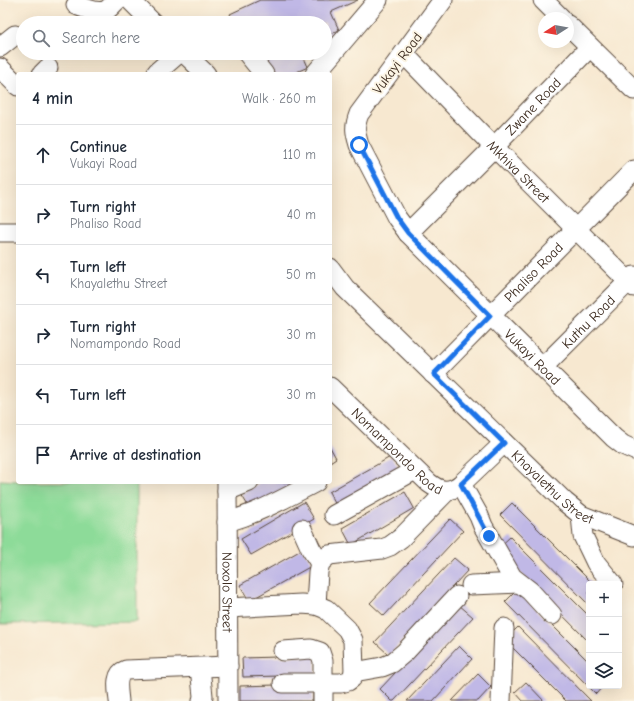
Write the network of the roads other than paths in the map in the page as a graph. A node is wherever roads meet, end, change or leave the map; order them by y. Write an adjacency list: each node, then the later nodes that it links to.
1 (116, 0): 6 (street)
2 (130, 0): 8 (street)
3 (378, 0): 14 (street)
4 (443, 0): 13 (street, Vukayi Road)
5 (543, 0): 7 (street)
6 (76, 5)
7 (555, 12)
8 (146, 16)
9 (574, 31): 12 (street)
10 (14, 35): 11 (street)
11 (0, 47)
12 (590, 47): 23 (street); 24 (street, Zwane Road)
13 (404, 54): 24 (street, Mkhiva Street); 29 (street, Vukayi Road)
14 (332, 55)
15 (172, 60): 19 (street)
16 (191, 60): 20 (street)
17 (253, 60): 21 (street)
18 (328, 60): 22 (street)
19 (157, 72)
20 (204, 72)
21 (262, 72)
22 (318, 72)
23 (634, 90)
24 (494, 148): 26 (street, Mkhiva Street); 29 (street, Zwane Road)
25 (634, 170): 26 (street, Phaliso Road)
26 (577, 229): 31 (street, Mkhiva Street); 32 (street, Phaliso Road)
27 (0, 232): 28 (street)
28 (16, 232)
29 (408, 233): 32 (street, Vukayi Road)
30 (332, 271): 34 (street, Khayalethu Street)
31 (632, 282): 33 (street, Kuthu Road)
32 (490, 316): 33 (street, Vukayi Road); 34 (street, Phaliso Road)
33 (543, 368): 37 (street, Vukayi Road)
34 (434, 374): 36 (street, Khayalethu Street)
35 (332, 389): 38 (street, Nomampondo Road)
36 (504, 443): 42 (street, Nomampondo Road); 44 (street, Khayalethu Street)
37 (634, 450)
38 (415, 470): 42 (street, Nomampondo Road); 43 (street)
39 (240, 484): 41 (street)
40 (312, 484): 45 (street)
41 (227, 487): 45 (street, Noxolo Street)
42 (454, 487): 48 (street); 50 (street)
43 (334, 515)
44 (581, 516): 47 (street, Khayalethu Street); 49 (street)
45 (227, 522): 52 (street, Noxolo Street)
46 (302, 529): 48 (street)
47 (634, 536)
48 (320, 563): 51 (street)
49 (611, 581)
50 (519, 583): 53 (street); 58 (street)
51 (316, 605): 52 (street); 58 (street)
52 (228, 608): 56 (street, Noxolo Street)
53 (552, 615)
54 (504, 628): 64 (street)
55 (282, 651): 60 (street)
56 (228, 666): 57 (street); 63 (street, Noxolo Street)
57 (200, 668): 61 (street); 62 (street)
58 (354, 672): 60 (street)
59 (283, 683): 60 (street)
60 (323, 692)
61 (119, 701)
62 (202, 701)
63 (228, 701)
64 (501, 701)

